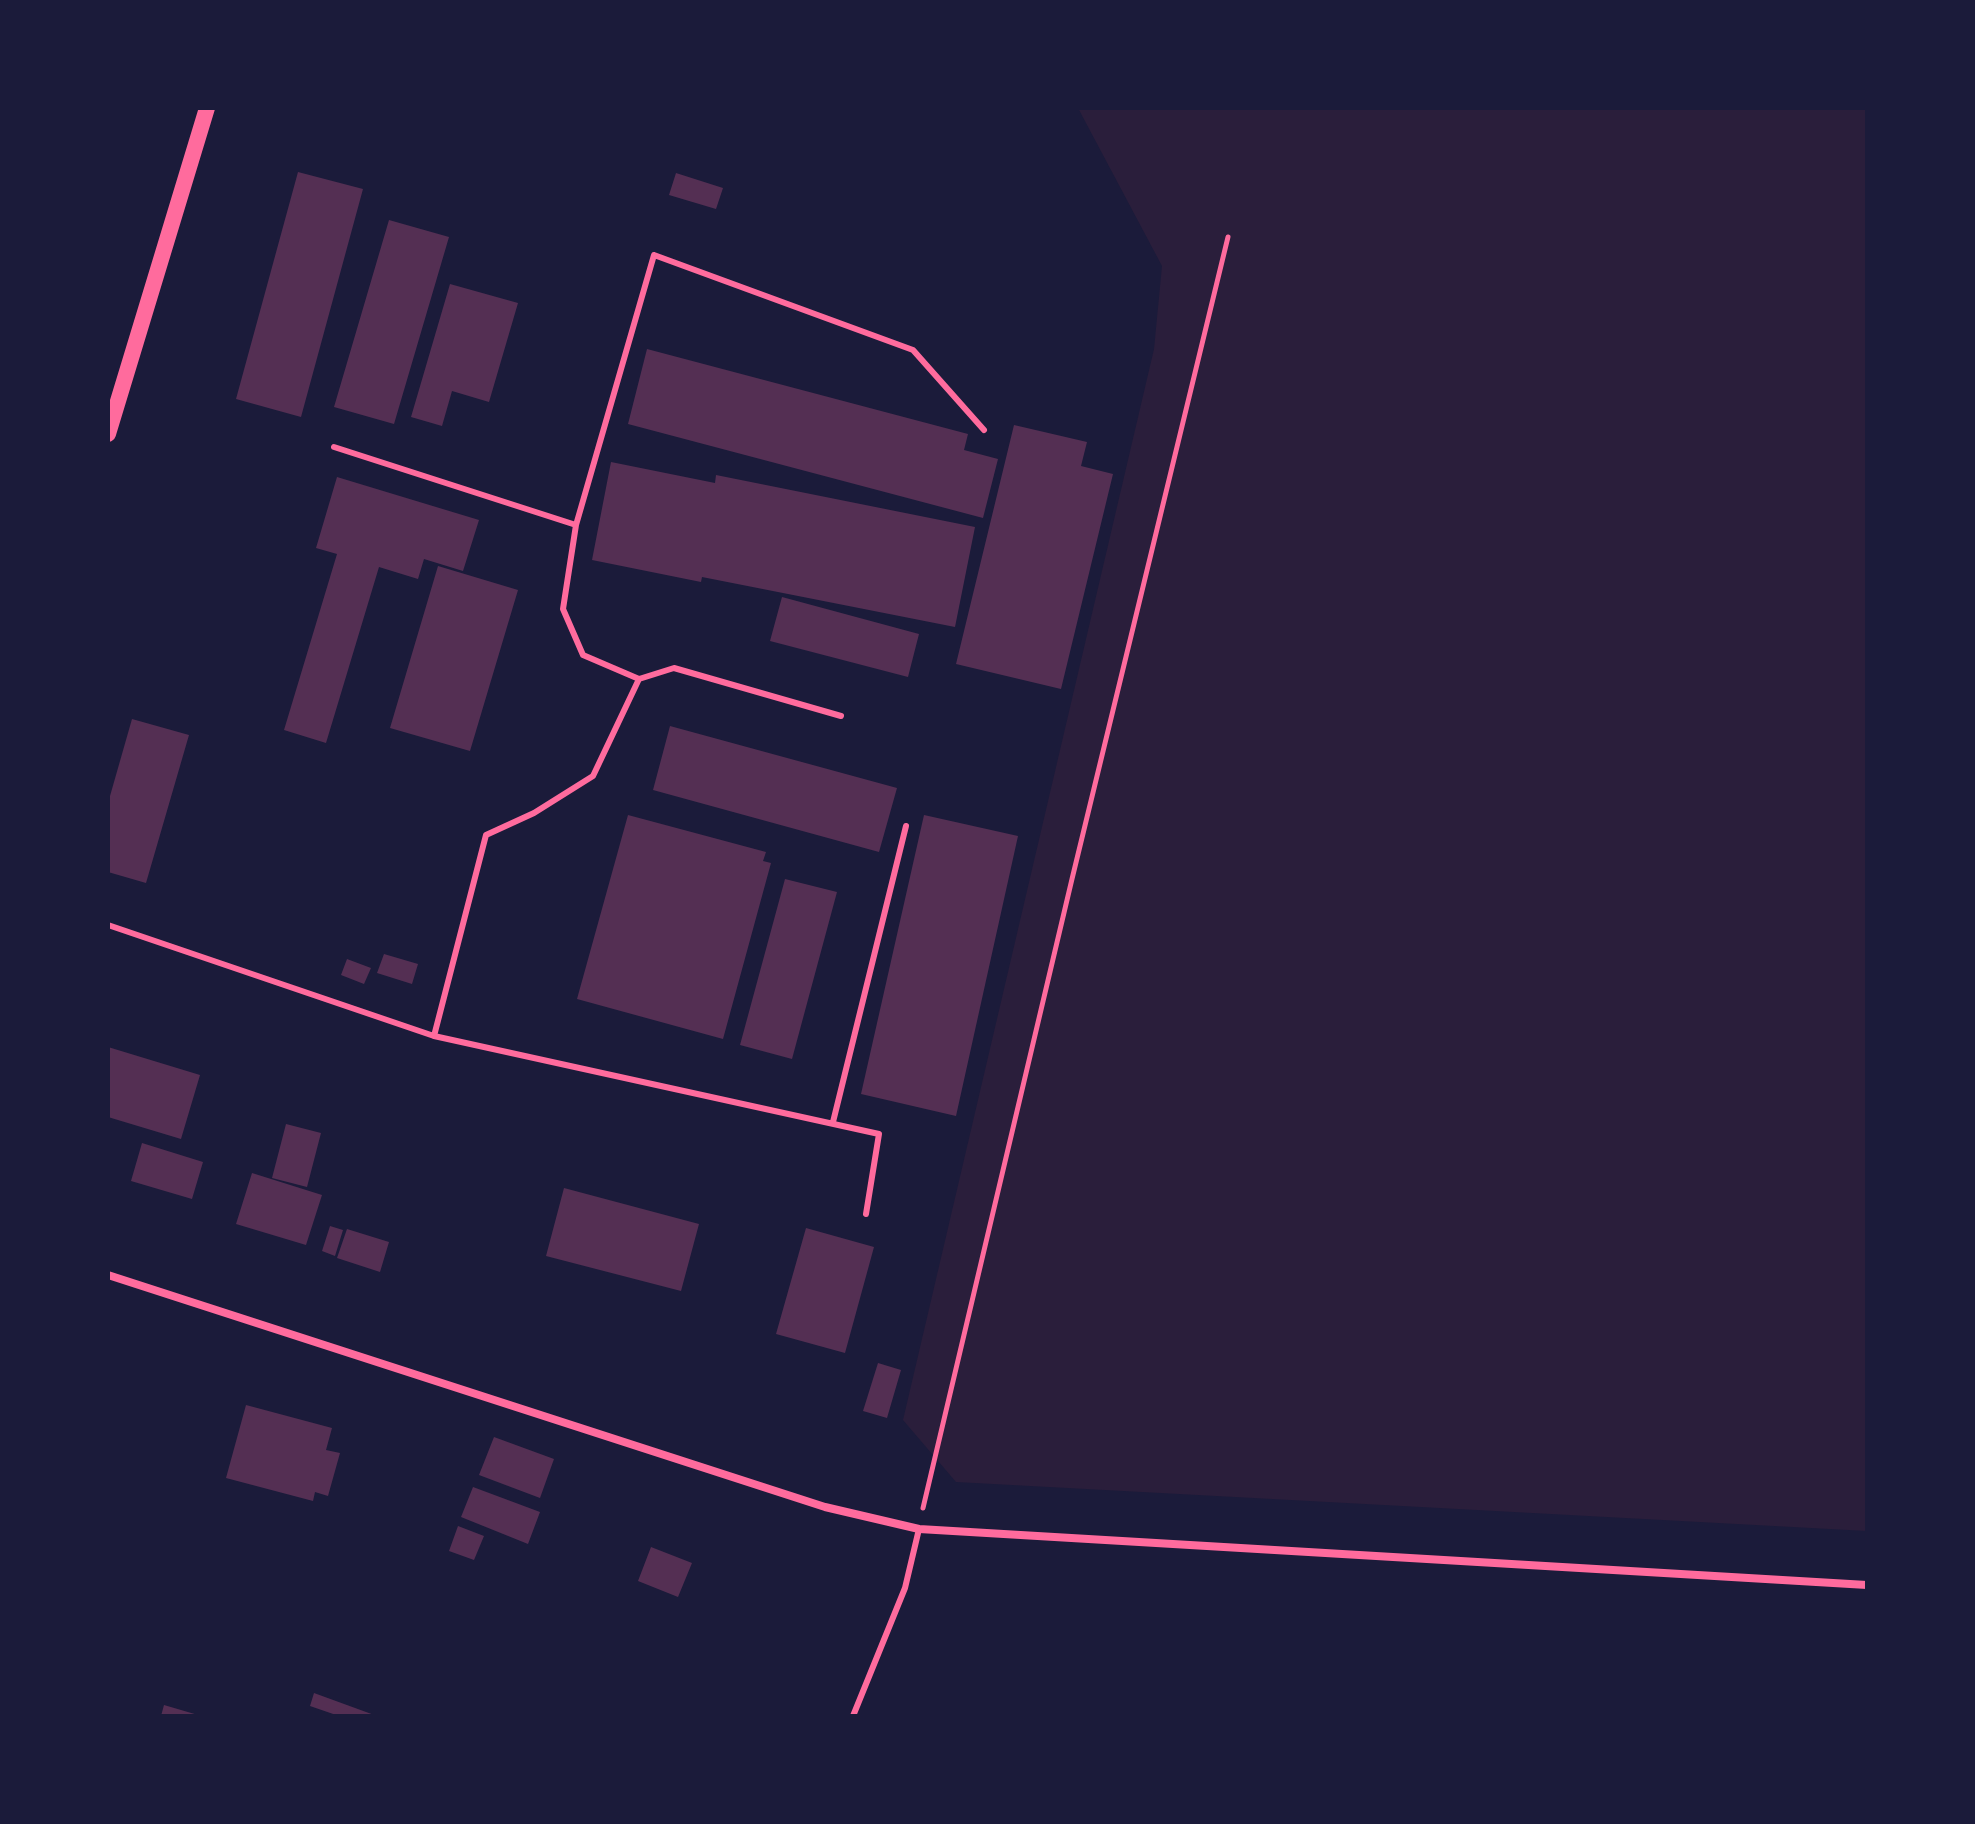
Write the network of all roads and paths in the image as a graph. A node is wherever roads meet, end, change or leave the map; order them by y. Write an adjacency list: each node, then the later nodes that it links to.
1 (207, 108): 4 (main road)
2 (1228, 237): 15 (path)
3 (984, 430): 6 (lane)
4 (108, 434)
5 (334, 447): 6 (lane)
6 (576, 525): 7 (lane)
7 (639, 679): 8 (lane); 11 (lane)
8 (841, 716)
9 (906, 826): 12 (lane)
10 (108, 925): 11 (lane)
11 (434, 1036): 12 (lane)
12 (833, 1122): 13 (lane)
13 (866, 1214)
14 (108, 1275): 15 (street)
15 (919, 1529): 16 (street); 17 (lane)
16 (1867, 1585)
17 (853, 1716)

